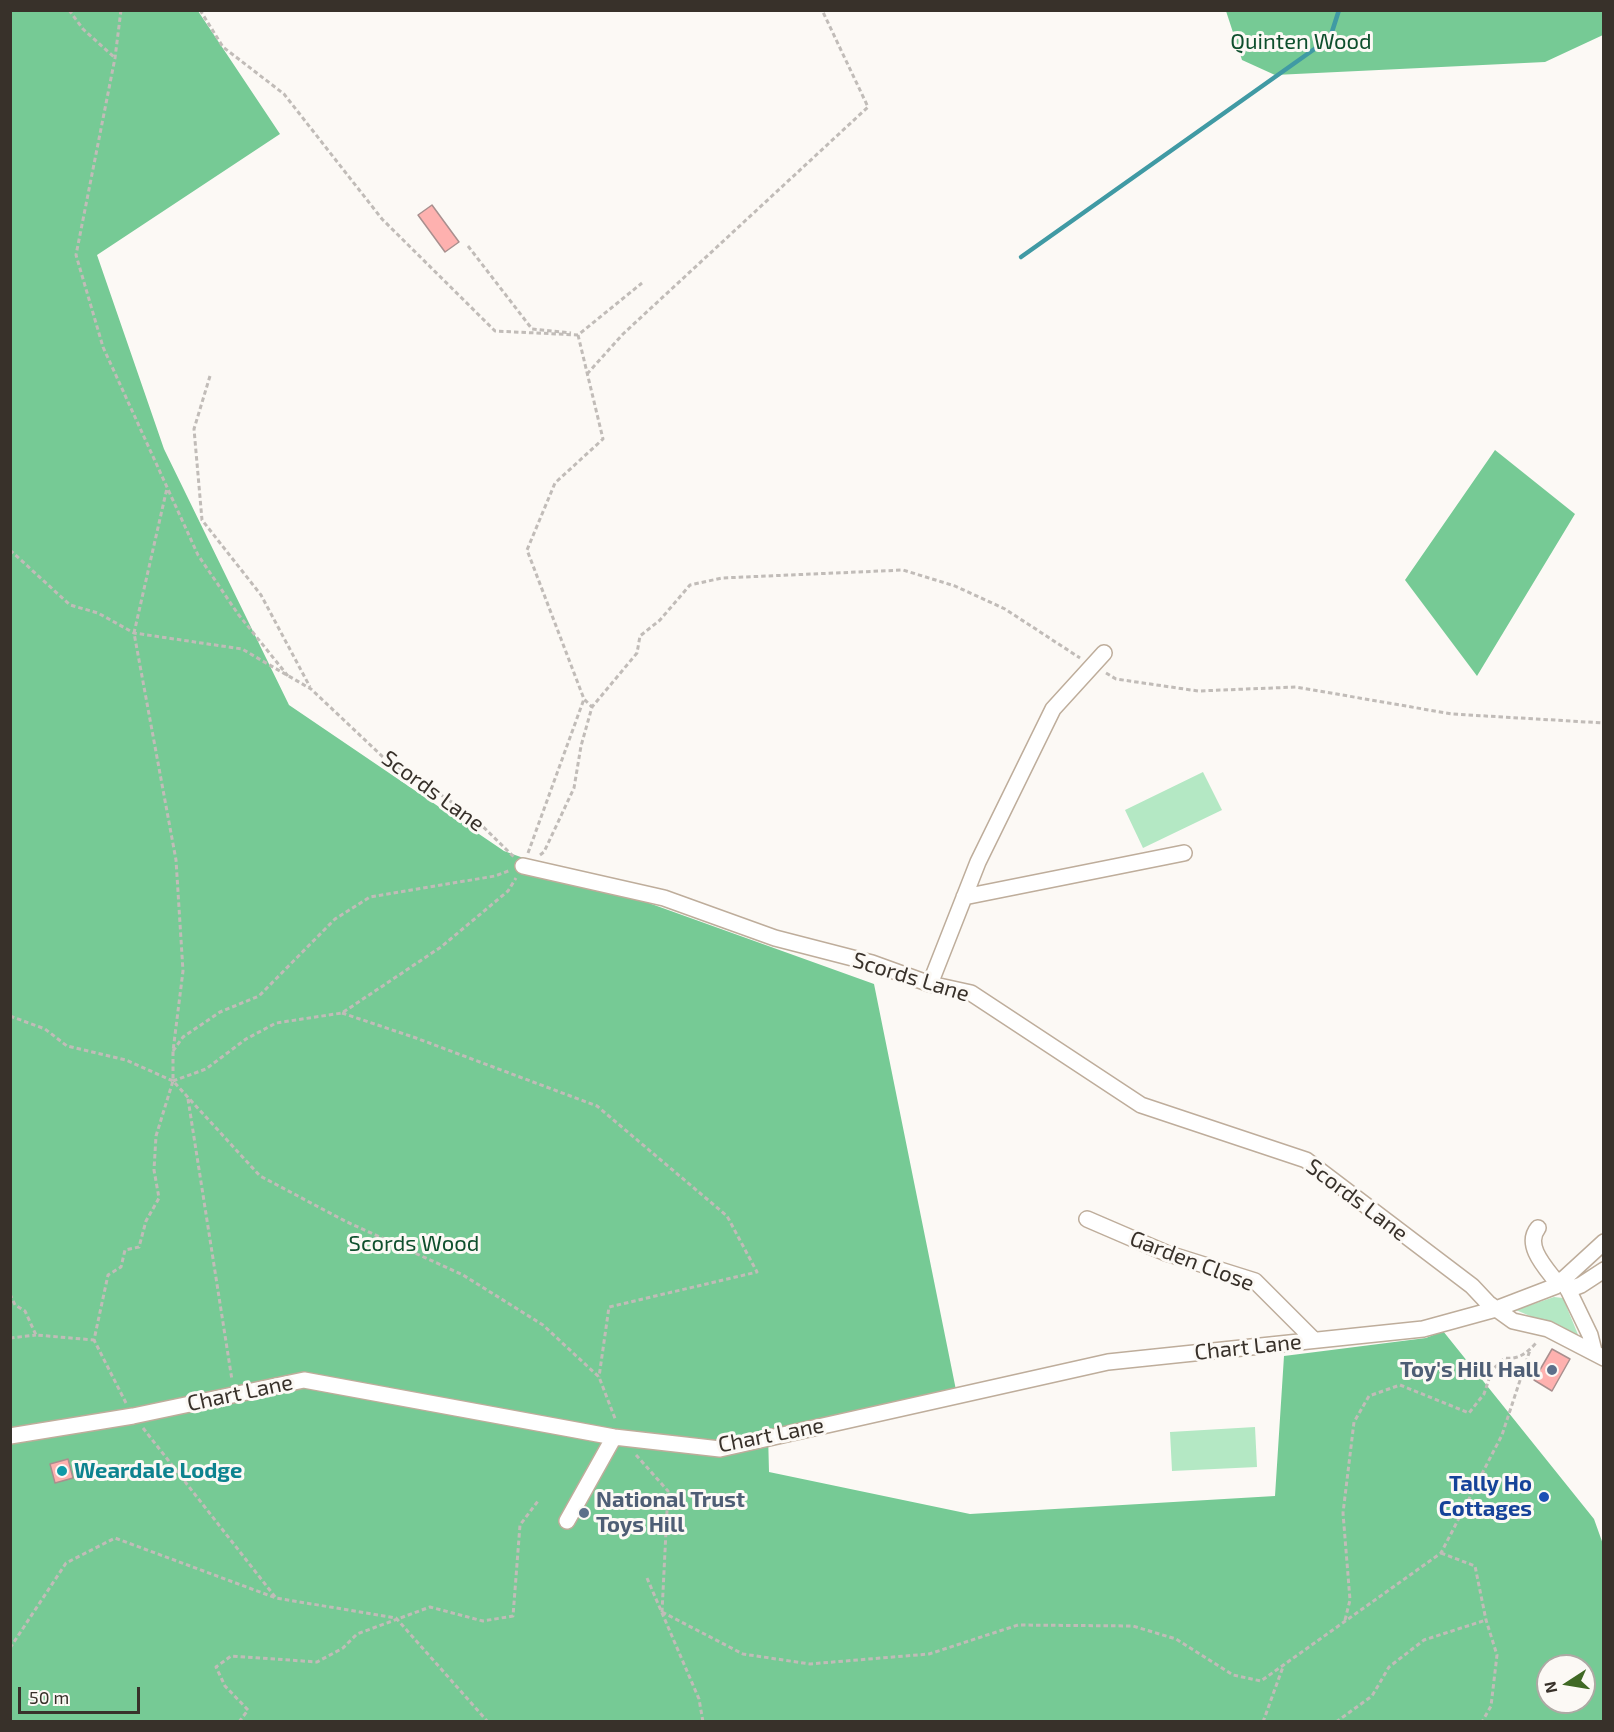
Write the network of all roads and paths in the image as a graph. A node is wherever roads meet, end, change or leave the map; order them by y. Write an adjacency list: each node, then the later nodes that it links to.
1 (69, 10): 5 (path)
2 (121, 10): 5 (path)
3 (200, 10): 8 (path)
4 (822, 10): 9 (path)
5 (115, 58): 11 (path)
6 (468, 246): 8 (path)
7 (642, 283): 8 (path)
8 (578, 335): 9 (path)
9 (587, 374): 17 (path)
10 (210, 376): 16 (path)
11 (167, 489): 13 (path); 15 (path)
12 (10, 550): 13 (path)
13 (134, 633): 15 (path); 26 (path)
14 (1098, 659): 18 (path); 19 (path); 22 (street)
15 (288, 675): 16 (path)
16 (311, 689): 21 (path, Scords Lane)
17 (584, 699): 18 (path); 21 (path)
18 (592, 707): 21 (path)
19 (1604, 723)
20 (1184, 853): 22 (street)
21 (523, 866): 23 (street, Scords Lane); 24 (path); 26 (path)
22 (964, 897): 23 (street)
23 (930, 984): 35 (street, Scords Lane)
24 (342, 1013): 27 (path); 41 (path)
25 (10, 1016): 27 (path)
26 (173, 1051): 27 (path)
27 (173, 1081): 28 (path); 38 (path)
28 (188, 1097): 41 (path); 42 (path)
29 (1087, 1219): 39 (street, Garden Close)
30 (1538, 1228): 33 (street)
31 (1604, 1242): 33 (street)
32 (1604, 1270): 33 (street, Chart Lane)
33 (1563, 1285): 35 (street, Chart Lane); 40 (street)
34 (10, 1294): 36 (path)
35 (1496, 1309): 39 (street, Chart Lane); 40 (street, Scords Lane)
36 (36, 1335): 37 (path); 38 (path)
37 (10, 1338)
38 (94, 1340): 43 (path)
39 (1314, 1340): 45 (street, Chart Lane)
40 (1599, 1354)
41 (599, 1377): 45 (path)
42 (234, 1394): 43 (street, Chart Lane); 45 (street, Chart Lane)
43 (133, 1416): 44 (street, Chart Lane); 50 (path)
44 (10, 1436)
45 (618, 1438): 47 (street); 51 (path)
46 (538, 1501): 52 (path)
47 (567, 1521)
48 (1441, 1554): 53 (path); 53 (path); 54 (path)
49 (646, 1578): 51 (path)
50 (276, 1598): 52 (path); 55 (path)
51 (662, 1612): 56 (path); 59 (path)
52 (396, 1618): 57 (path); 58 (path)
53 (1345, 1620): 56 (path)
54 (1486, 1620): 61 (path); 62 (path)
55 (10, 1648)
56 (1285, 1662): 60 (path)
57 (240, 1722)
58 (488, 1722)
59 (703, 1722)
60 (1263, 1722)
61 (1336, 1722)
62 (1482, 1722)

